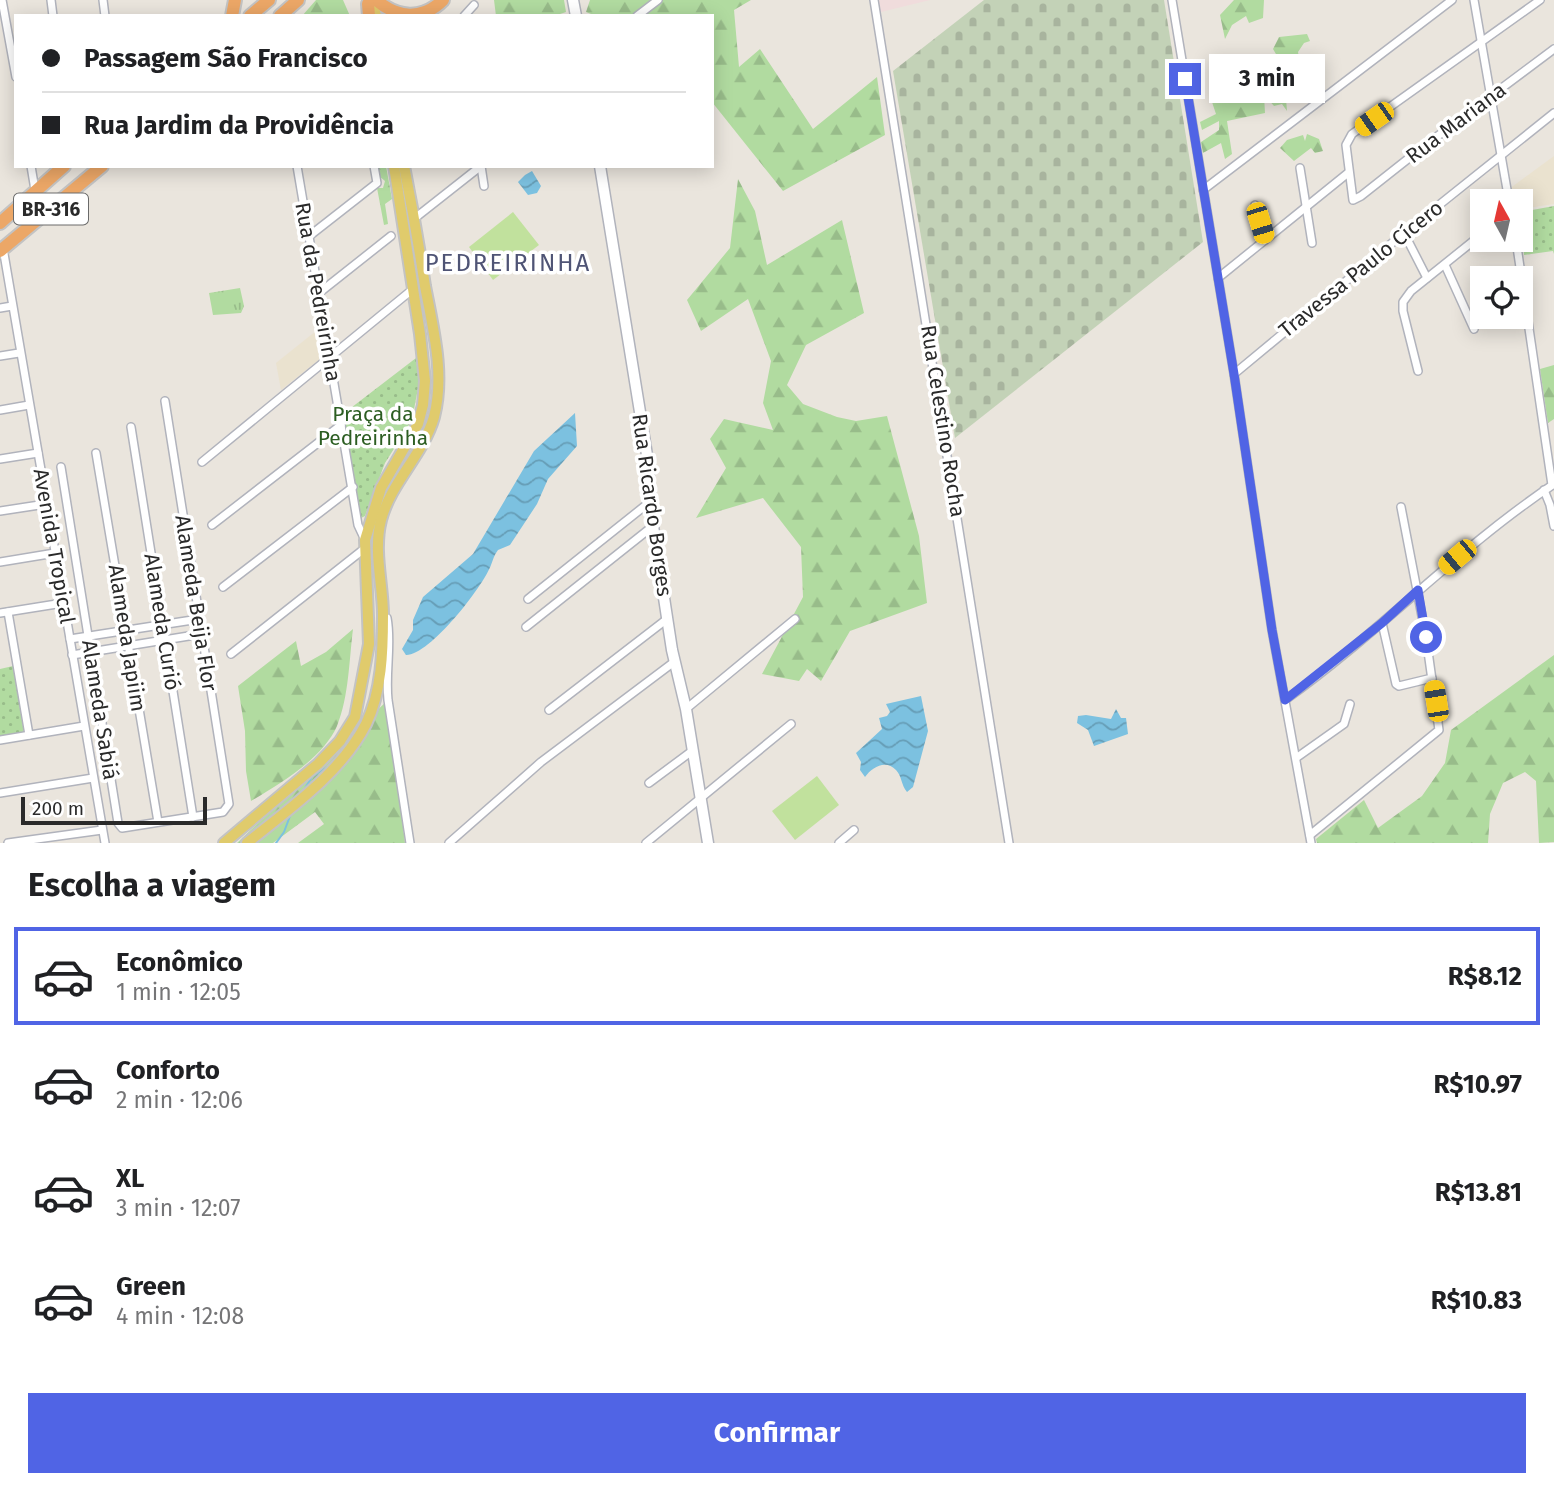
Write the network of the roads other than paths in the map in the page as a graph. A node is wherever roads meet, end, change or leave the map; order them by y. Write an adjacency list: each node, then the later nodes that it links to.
1 (2, 0): 23 (street)
2 (269, 0): 14 (highway)
3 (301, 0): 15 (highway)
4 (443, 0): 17 (highway)
5 (451, 0): 18 (highway)
6 (658, 0): 20 (street)
7 (874, 0): 144 (street, Rua Celestino Rocha)
8 (1172, 0): 42 (street)
9 (1452, 0): 42 (street)
10 (1474, 0): 21 (street)
11 (1540, 0): 21 (street)
12 (474, 5): 19 (street)
13 (371, 7): 16 (highway)
14 (252, 14)
15 (283, 14)
16 (405, 14)
17 (416, 14)
18 (438, 14)
19 (466, 14)
20 (640, 14)
21 (1480, 43): 24 (street); 38 (street)
22 (1554, 49): 24 (street, Rua Mariana)
23 (14, 66)
24 (1490, 98): 26 (street); 38 (street, Rua Mariana)
25 (1554, 113): 26 (street, Travessa Paulo Cícero)
26 (1500, 156): 40 (street); 47 (street, Travessa Paulo Cícero)
27 (31, 168): 41 (street)
28 (62, 168): 41 (highway, BR-316)
29 (100, 168): 53 (highway, BR-316)
30 (297, 168): 48 (street, Rua da Pedreirinha)
31 (374, 168): 48 (street)
32 (394, 168): 58 (main road)
33 (404, 168): 45 (main road)
34 (478, 168): 45 (street)
35 (481, 168): 39 (street)
36 (600, 168): 81 (street, Rua Ricardo Borges)
37 (1300, 168): 44 (street)
38 (1348, 173): 44 (street)
39 (484, 186)
40 (1507, 189)
41 (35, 190): 46 (highway, BR-316)
42 (1203, 190): 56 (street)
43 (1255, 205): 50 (street)
44 (1305, 207): 50 (street); 51 (street)
45 (415, 218): 95 (main road)
46 (0, 223)
47 (1404, 233): 57 (street); 67 (street, Travessa Paulo Cícero)
48 (308, 236): 59 (street, Rua da Pedreirinha)
49 (391, 236): 59 (street)
50 (1265, 240): 56 (street)
51 (1312, 243)
52 (1470, 244): 55 (street)
53 (1, 250): 60 (street, Avenida Tropical)
54 (1518, 252): 78 (street)
55 (1445, 265): 57 (street); 62 (street)
56 (1218, 278): 67 (street)
57 (1427, 278): 66 (street)
58 (413, 289): 65 (street); 88 (main road)
59 (319, 293): 65 (street, Rua da Pedreirinha)
60 (12, 306): 61 (street); 63 (street, Avenida Tropical)
61 (0, 308)
62 (1470, 320)
63 (19, 354): 64 (street); 69 (street, Avenida Tropical)
64 (0, 356)
65 (329, 356): 71 (street, Rua da Pedreirinha); 76 (street)
66 (1418, 371)
67 (1234, 374): 116 (street)
68 (165, 401): 98 (street, Alameda Beija Flor)
69 (29, 405): 70 (street); 73 (street, Avenida Tropical)
70 (0, 410)
71 (341, 425): 79 (street, Rua da Pedreirinha); 85 (street)
72 (131, 427): 101 (street, Alameda Curió)
73 (38, 453): 75 (street); 82 (street, Avenida Tropical)
74 (96, 453): 103 (street, Alameda Japiim)
75 (0, 459)
76 (202, 462)
77 (61, 467): 106 (street, Alameda Sabiá)
78 (1553, 484): 80 (street)
79 (352, 487): 88 (street, Rua da Pedreirinha); 91 (street)
80 (1544, 491): 87 (street); 92 (street)
81 (650, 502): 86 (street, Rua Ricardo Borges); 93 (street)
82 (46, 504): 84 (street); 89 (street, Avenida Tropical)
83 (1401, 507): 92 (street)
84 (0, 511)
85 (212, 525)
86 (653, 526): 99 (street, Rua Ricardo Borges); 102 (street)
87 (1554, 526)
88 (365, 545): 113 (street); 137 (main road)
89 (55, 553): 90 (street); 94 (street, Avenida Tropical)
90 (0, 562)
91 (223, 587)
92 (1418, 590): 100 (street); 115 (street)
93 (528, 599)
94 (63, 603): 96 (street); 107 (street, Avenida Tropical)
95 (383, 607): 138 (main road); 139 (street)
96 (4, 613): 122 (street)
97 (795, 619): 118 (street)
98 (199, 620): 101 (street); 104 (street, Alameda Beija Flor)
99 (667, 620): 114 (street, Rua Ricardo Borges); 119 (street)
100 (1382, 623): 115 (street); 116 (street)
101 (162, 625): 103 (street); 108 (street, Alameda Curió)
102 (526, 627)
103 (126, 631): 105 (street); 109 (street, Alameda Japiim)
104 (201, 634): 108 (street); 130 (street, Alameda Beija Flor)
105 (99, 635): 106 (street); 110 (street)
106 (89, 637): 107 (street); 111 (street, Alameda Sabiá)
107 (70, 639): 112 (street, Avenida Tropical)
108 (165, 640): 109 (street); 130 (street, Alameda Curió)
109 (128, 646): 110 (street); 131 (street, Alameda Japiim)
110 (101, 650): 111 (street)
111 (91, 652): 112 (street); 131 (street, Alameda Sabiá)
112 (72, 654): 121 (street, Avenida Tropical)
113 (231, 654)
114 (674, 662): 118 (street, Rua Ricardo Borges); 140 (street)
115 (1432, 678): 134 (street)
116 (1285, 700): 125 (street)
117 (1350, 704): 125 (street)
118 (686, 709): 124 (street, Rua Ricardo Borges)
119 (549, 710)
120 (791, 724): 129 (street)
121 (84, 726): 122 (street); 126 (street, Avenida Tropical)
122 (29, 735): 123 (street)
123 (0, 740)
124 (692, 751): 127 (street); 129 (street, Rua Ricardo Borges)
125 (1296, 758): 134 (street)
126 (93, 778): 128 (street); 132 (street, Avenida Tropical)
127 (649, 783)
128 (0, 793)
129 (700, 800): 141 (street); 142 (street, Rua Ricardo Borges)
130 (193, 817): 131 (street)
131 (158, 822)
132 (102, 830): 135 (street); 136 (street, Avenida Tropical)
133 (854, 830): 143 (street)
134 (1310, 839)
135 (8, 843)
136 (104, 843)
137 (224, 843)
138 (247, 843)
139 (410, 843)
140 (449, 843)
141 (646, 843)
142 (708, 843)
143 (839, 843)
144 (1009, 843)

